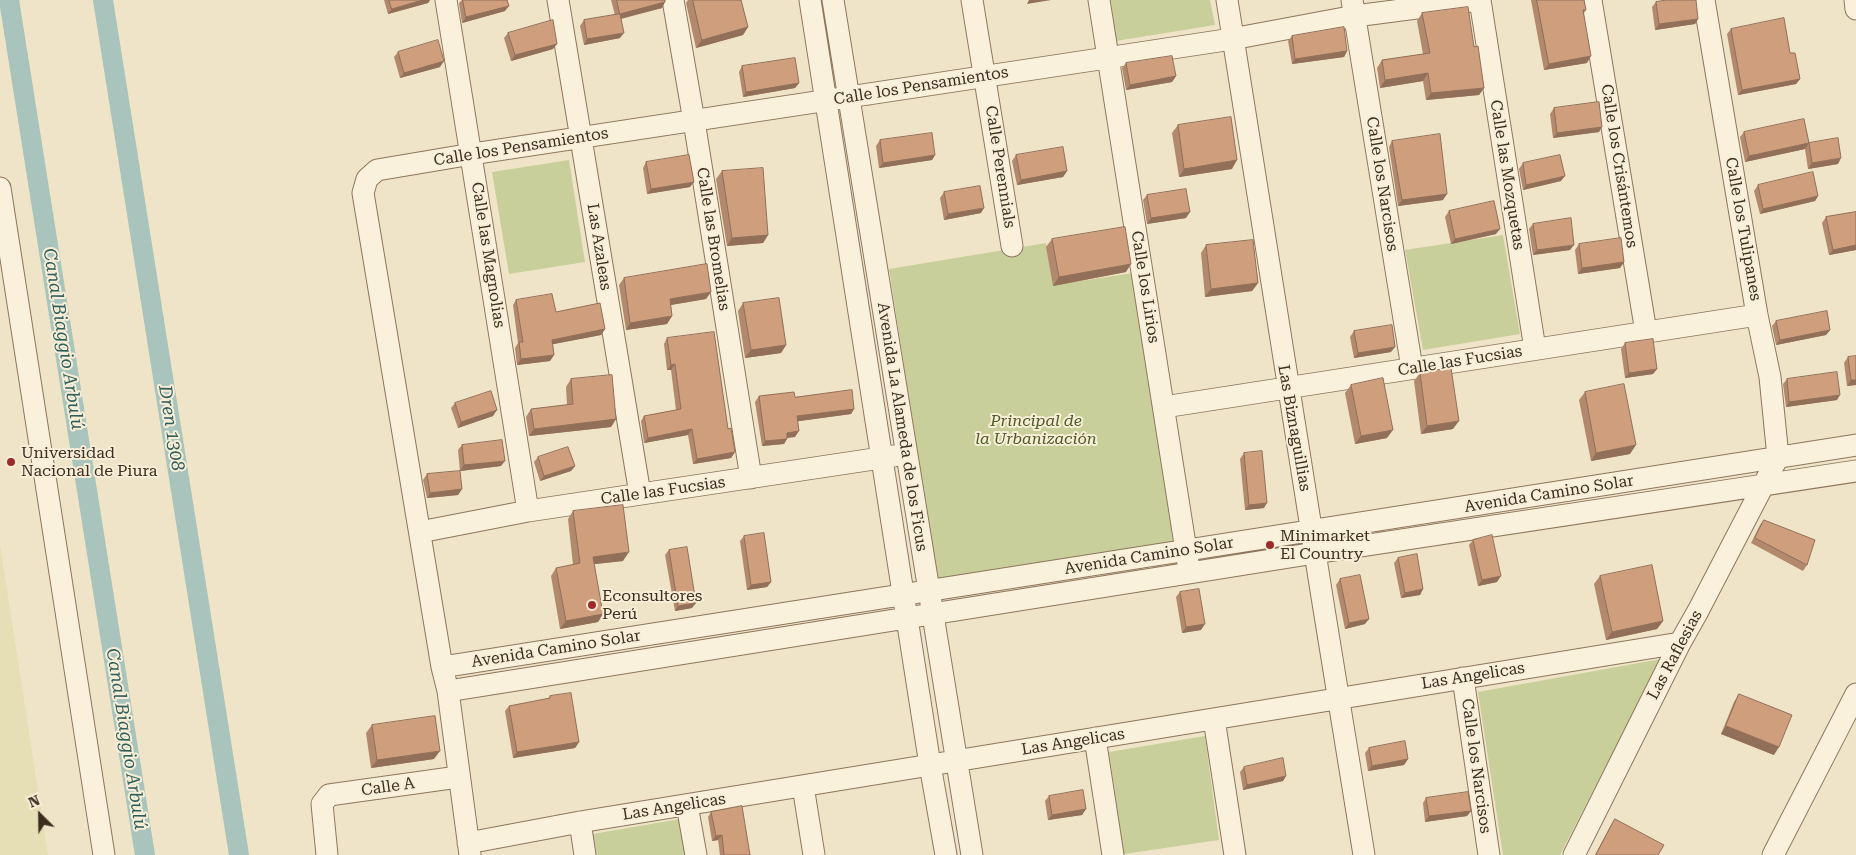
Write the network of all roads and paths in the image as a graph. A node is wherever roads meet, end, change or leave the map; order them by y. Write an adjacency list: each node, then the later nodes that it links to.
1 (446, 0): 22 (street, Calle las Magnolias)
2 (558, 0): 21 (street, Las Azaleas)
3 (673, 0): 20 (street, Calle las Bromelias)
4 (810, 0): 19 (street, Avenida La Alameda de los Ficus)
5 (833, 0): 18 (street, Avenida La Alameda de los Ficus)
6 (972, 0): 17 (street, Calle Perennials)
7 (1099, 0): 16 (street, Calle los Lirios)
8 (1226, 0): 15 (street, Las Biznaguillias)
9 (1479, 0): 13 (street, Calle los Pensamientos); 27 (street, Calle las Mozquetas)
10 (1591, 0): 26 (street, Calle los Crisántemos)
11 (1704, 0): 25 (street, Calle los Tulipanes)
12 (1854, 0): 14 (street)
13 (1353, 8): 15 (street, Calle los Pensamientos); 28 (street, Calle los Narcisos)
14 (1856, 9)
15 (1232, 39): 16 (street, Calle los Pensamientos); 29 (street, Las Biznaguillias)
16 (1108, 58): 17 (street, Calle los Pensamientos); 30 (street, Calle los Lirios)
17 (985, 77): 18 (street, Calle los Pensamientos); 24 (street, Calle Perennials)
18 (848, 98): 19 (street, Calle los Pensamientos); 32 (street, Avenida La Alameda de los Ficus)
19 (826, 101): 20 (street, Calle los Pensamientos); 34 (street, Avenida La Alameda de los Ficus)
20 (694, 121): 21 (street, Calle los Pensamientos); 36 (street, Calle las Bromelias)
21 (581, 138): 22 (street, Calle los Pensamientos); 38 (street, Las Azaleas)
22 (472, 154): 39 (street, Calle las Magnolias); 41 (street, Calle los Pensamientos)
23 (0, 188): 64 (street)
24 (1012, 246)
25 (1757, 315): 26 (street, Calle las Fucsias); 33 (street, Calle los Tulipanes)
26 (1646, 332): 27 (street, Calle las Fucsias)
27 (1535, 350): 28 (street, Calle las Fucsias)
28 (1412, 368): 29 (street, Calle las Fucsias)
29 (1287, 388): 30 (street, Calle las Fucsias); 40 (street, Las Biznaguillias)
30 (1164, 407): 42 (street, Calle los Lirios)
31 (1856, 445): 33 (street, Avenida Camino Solar)
32 (906, 454): 34 (street, Calle las Fucsias); 45 (street, Avenida La Alameda de los Ficus)
33 (1778, 457): 37 (street, Las Raflesias); 40 (street, Avenida Camino Solar)
34 (881, 458): 36 (street, Calle las Fucsias); 46 (street, Avenida La Alameda de los Ficus)
35 (1856, 471): 37 (street, Avenida Camino Solar)
36 (751, 478): 38 (street, Calle las Fucsias)
37 (1766, 484): 43 (street, Avenida Camino Solar); 49 (street, Las Raflesias)
38 (640, 494): 39 (street, Calle las Fucsias)
39 (528, 511): 41 (street, Calle las Fucsias)
40 (1312, 531): 42 (street, Avenida Camino Solar); 43 (street, Las Biznaguillias)
41 (420, 532): 50 (street)
42 (1186, 550): 44 (street, Calle los Lirios); 45 (street, Avenida Camino Solar)
43 (1316, 553): 44 (street, Avenida Camino Solar); 54 (street, Las Biznaguillias)
44 (1190, 573): 47 (street, Avenida Camino Solar)
45 (930, 590): 46 (street, Avenida Camino Solar); 47 (street, Avenida La Alameda de los Ficus)
46 (903, 595): 48 (street, Avenida La Alameda de los Ficus); 50 (street, Avenida Camino Solar)
47 (933, 615): 48 (street, Avenida Camino Solar); 57 (street, Avenida La Alameda de los Ficus)
48 (907, 619): 52 (street, Avenida Camino Solar); 58 (street, Avenida La Alameda de los Ficus)
49 (1680, 642): 51 (street, Las Angelicas); 75 (street, Las Raflesias)
50 (442, 667): 52 (street)
51 (1463, 678): 54 (street, Las Angelicas); 74 (street, Calle los Narcisos)
52 (448, 691): 59 (street)
53 (1856, 694): 76 (street)
54 (1338, 698): 55 (street, Las Angelicas); 73 (street, Las Biznaguillias)
55 (1214, 718): 56 (street, Las Angelicas); 72 (street)
56 (1095, 738): 57 (street, Las Angelicas); 71 (street)
57 (958, 760): 58 (street, Las Angelicas); 70 (street, Avenida La Alameda de los Ficus)
58 (930, 765): 60 (street, Las Angelicas); 69 (street, Avenida La Alameda de los Ficus)
59 (458, 777): 63 (street); 65 (street, Calle A)
60 (803, 786): 61 (street, Las Angelicas); 68 (street)
61 (687, 805): 62 (street, Las Angelicas); 67 (street)
62 (580, 822): 63 (street, Las Angelicas); 66 (street)
63 (469, 849)
64 (104, 855)
65 (327, 855)
66 (585, 855)
67 (696, 855)
68 (814, 855)
69 (946, 855)
70 (972, 855)
71 (1112, 855)
72 (1235, 855)
73 (1364, 855)
74 (1489, 855)
75 (1574, 855)
76 (1774, 855)

